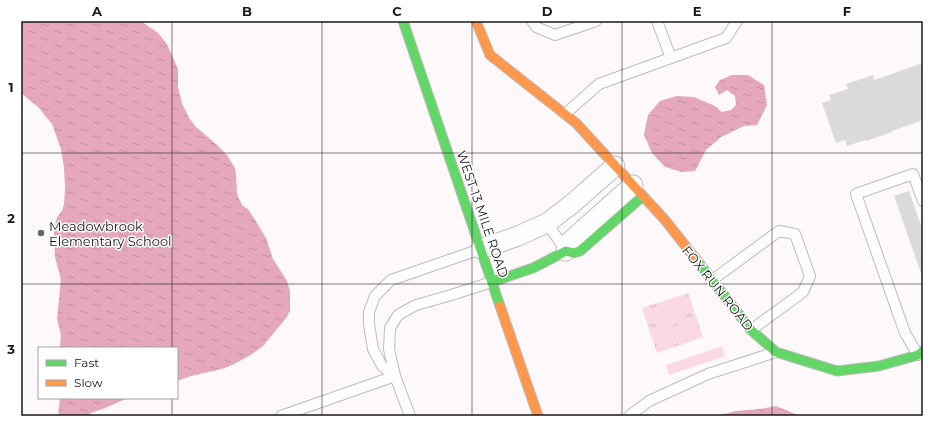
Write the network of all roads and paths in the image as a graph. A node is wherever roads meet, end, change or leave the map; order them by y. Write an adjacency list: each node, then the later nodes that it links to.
1 (403, 21): 13 (street, WEST 13 MILE ROAD)
2 (476, 21): 8 (street, FOX RUN ROAD)
3 (532, 21): 4 (lane)
4 (596, 21)
5 (657, 21): 7 (lane)
6 (737, 21): 7 (lane)
7 (671, 58): 8 (lane)
8 (565, 114): 9 (street, FOX RUN ROAD)
9 (615, 166): 10 (street, FOX RUN ROAD); 12 (street)
10 (638, 191): 14 (street); 15 (street, FOX RUN ROAD)
11 (923, 201): 19 (lane)
12 (547, 223): 13 (street); 14 (lane)
13 (481, 249): 16 (street, WEST 13 MILE ROAD); 20 (lane)
14 (566, 251): 16 (street)
15 (711, 281): 17 (street, FOX RUN ROAD); 17 (lane)
16 (492, 282): 20 (lane); 23 (street, WEST 13 MILE ROAD)
17 (751, 330): 18 (street, FOX RUN ROAD)
18 (776, 352): 19 (street, FOX RUN ROAD); 24 (lane)
19 (921, 353)
20 (395, 376): 21 (lane); 22 (lane)
21 (281, 416)
22 (410, 416)
23 (538, 416)
24 (629, 416)

